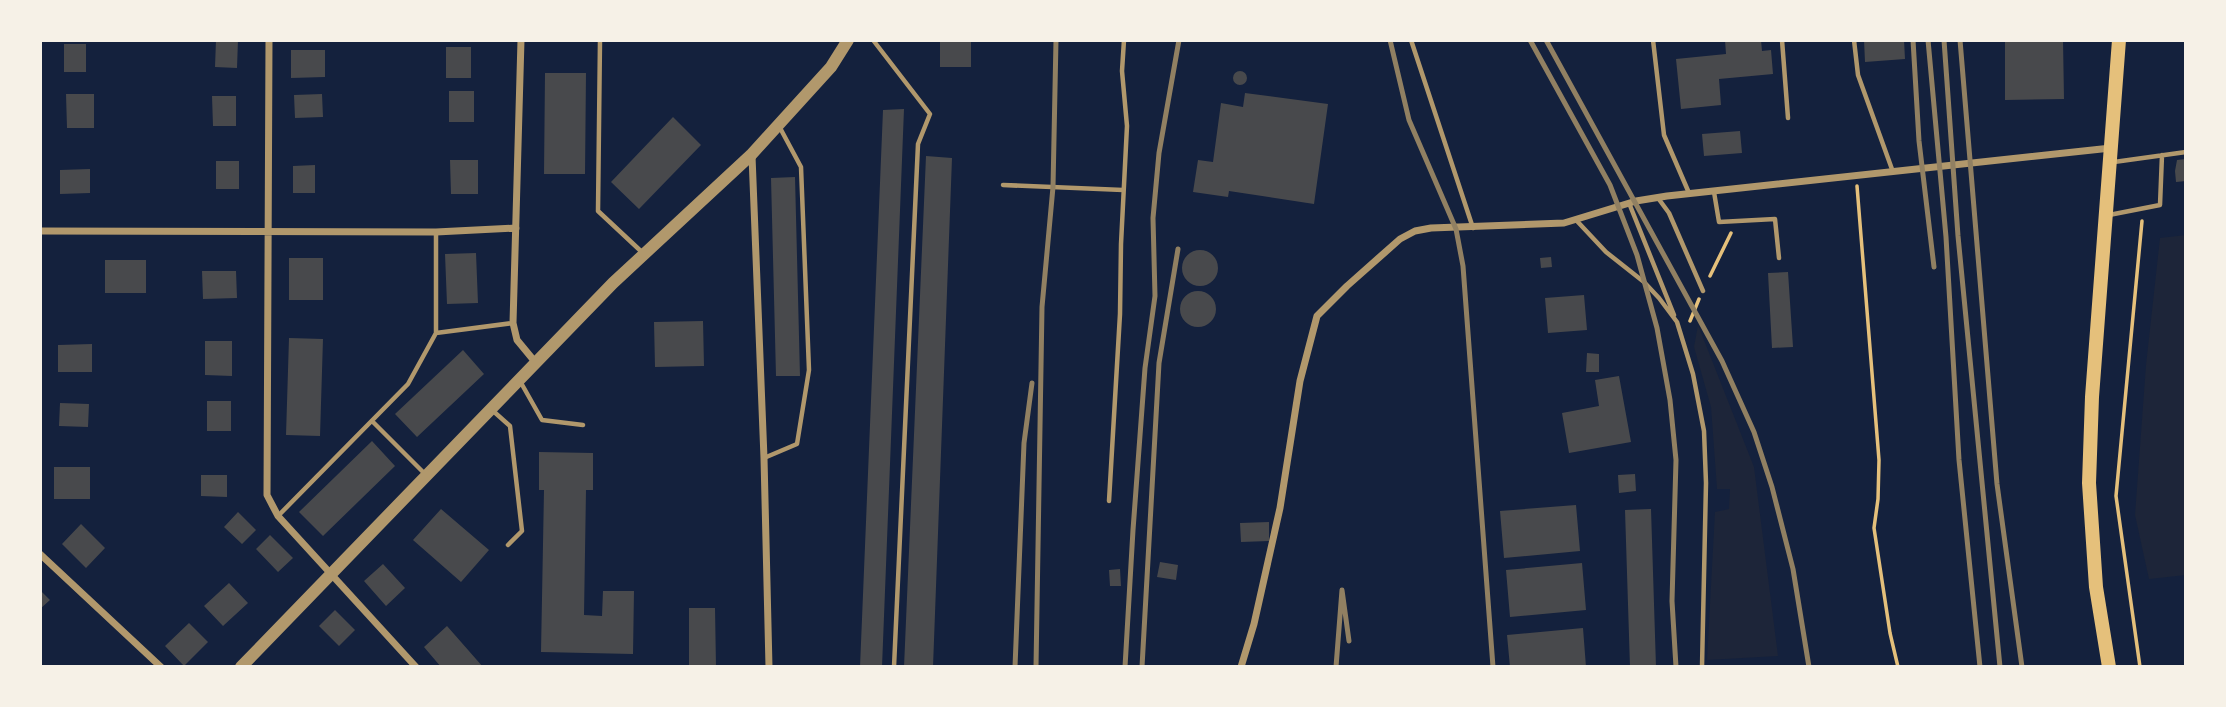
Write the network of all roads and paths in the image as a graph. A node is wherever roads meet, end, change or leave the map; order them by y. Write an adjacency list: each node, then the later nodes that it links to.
1 (269, 40): 33 (street)
2 (521, 40): 31 (street)
3 (600, 40): 36 (lane)
4 (848, 40): 13 (street)
5 (873, 40): 59 (lane)
6 (1124, 40): 22 (lane)
7 (1411, 40): 32 (lane)
8 (1653, 40): 24 (lane)
9 (1782, 40): 12 (lane)
10 (1854, 40): 19 (lane)
11 (2119, 40): 14 (main road)
12 (1788, 118)
13 (779, 125): 16 (street); 48 (lane)
14 (2112, 148): 18 (main road); 19 (street)
15 (2186, 152): 17 (lane)
16 (751, 155): 36 (street); 48 (street)
17 (2162, 155): 18 (lane); 27 (lane)
18 (2109, 163): 28 (main road)
19 (1894, 173): 20 (street)
20 (1857, 177): 23 (street); 62 (path)
21 (1003, 185): 22 (lane)
22 (1123, 190): 50 (lane)
23 (1714, 192): 24 (street); 30 (lane)
24 (1689, 194): 25 (street)
25 (1657, 197): 26 (street); 38 (lane)
26 (1629, 203): 29 (street); 39 (lane)
27 (2143, 208): 28 (lane); 64 (path)
28 (2105, 216): 63 (main road)
29 (1576, 220): 32 (street); 39 (lane)
30 (1738, 221): 37 (lane); 38 (path)
31 (516, 228): 35 (street); 40 (street)
32 (1473, 228): 60 (street)
33 (268, 230): 34 (street); 35 (street); 51 (street)
34 (40, 231)
35 (436, 232): 41 (lane)
36 (644, 254): 43 (street)
37 (1779, 258)
38 (1703, 291): 42 (path)
39 (1677, 322): 42 (lane)
40 (513, 323): 41 (lane); 43 (street)
41 (436, 333): 46 (lane)
42 (1682, 339): 61 (lane)
43 (536, 363): 44 (street)
44 (519, 380): 45 (street); 47 (lane)
45 (491, 409): 49 (street); 52 (lane)
46 (372, 421): 49 (lane); 51 (lane)
47 (583, 425)
48 (764, 458): 58 (street)
49 (427, 476): 54 (street)
50 (1108, 501)
51 (278, 516): 54 (street)
52 (508, 545)
53 (40, 554): 55 (street)
54 (333, 573): 56 (street); 57 (street)
55 (161, 667)
56 (241, 667)
57 (416, 667)
58 (769, 667)
59 (894, 667)
60 (1241, 667)
61 (1702, 667)
62 (1898, 667)
63 (2109, 667)
64 (2140, 667)

